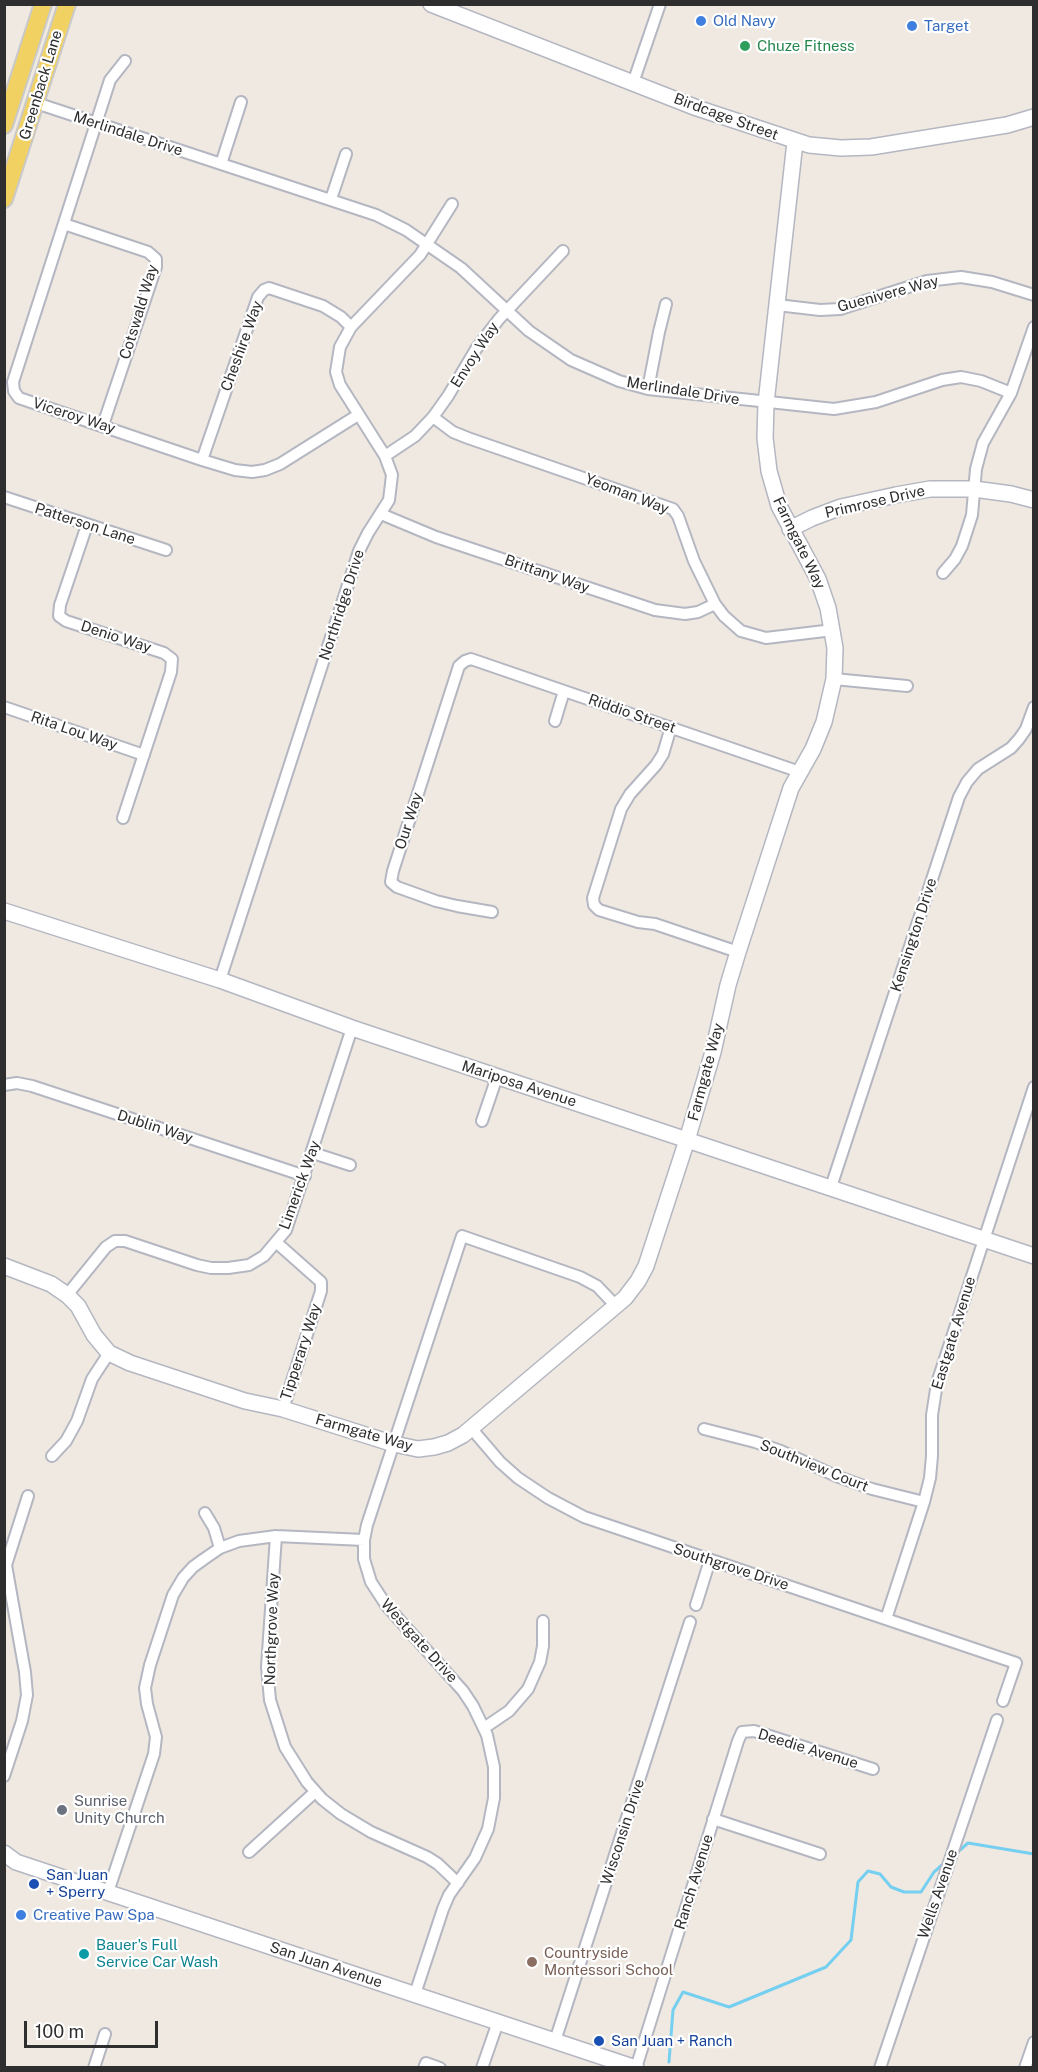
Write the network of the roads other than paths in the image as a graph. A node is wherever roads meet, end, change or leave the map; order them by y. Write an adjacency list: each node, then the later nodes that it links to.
1 (43, 4): 6 (main road, Greenback Lane)
2 (67, 4): 10 (main road, Greenback Lane)
3 (431, 4): 7 (street, Birdcage Street)
4 (660, 4): 7 (street)
5 (125, 61): 12 (street, Viceroy Way)
6 (23, 67): 8 (main road, Greenback Lane); 10 (main road)
7 (633, 83): 15 (street, Birdcage Street)
8 (13, 99): 13 (main road, Greenback Lane); 14 (main road)
9 (241, 102): 17 (street)
10 (36, 103): 12 (street, Merlindale Drive); 14 (main road, Greenback Lane)
11 (1034, 117): 15 (street, Birdcage Street)
12 (95, 124): 17 (street, Merlindale Drive); 21 (street, Viceroy Way)
13 (4, 125)
14 (28, 126): 18 (main road, Greenback Lane)
15 (795, 142): 26 (street, Farmgate Way)
16 (346, 154): 19 (street)
17 (221, 164): 19 (street, Merlindale Drive)
18 (4, 199)
19 (331, 199): 22 (street, Merlindale Drive)
20 (452, 204): 22 (street, Northridge Drive)
21 (64, 224): 35 (street, Viceroy Way); 35 (street, Cotswald Way)
22 (427, 244): 27 (street, Merlindale Drive); 28 (street, Northridge Drive)
23 (563, 251): 27 (street, Envoy Way)
24 (1034, 295): 26 (street, Guenivere Way)
25 (666, 304): 30 (street)
26 (777, 305): 32 (street, Farmgate Way)
27 (507, 309): 30 (street, Merlindale Drive); 34 (street, Envoy Way)
28 (351, 327): 33 (street, Northridge Drive); 37 (street, Cheshire Way)
29 (1034, 327): 31 (street)
30 (648, 389): 32 (street, Merlindale Drive)
31 (1011, 393): 32 (street, Merlindale Drive); 38 (street)
32 (766, 403): 43 (street, Farmgate Way)
33 (358, 415): 36 (street, Northridge Drive); 37 (street, Viceroy Way)
34 (433, 417): 36 (street, Envoy Way); 46 (street, Yeoman Way)
35 (103, 425): 37 (street, Viceroy Way)
36 (385, 456): 41 (street, Northridge Drive)
37 (202, 460)
38 (974, 489): 40 (street, Primrose Drive); 43 (street, Primrose Drive); 45 (street)
39 (4, 497): 42 (street, Patterson Lane)
40 (1034, 500)
41 (381, 514): 46 (street, Brittany Way); 62 (street, Northridge Drive)
42 (87, 525): 44 (street, Patterson Lane); 56 (street, Denio Way)
43 (789, 529): 47 (street, Farmgate Way)
44 (166, 550)
45 (943, 573)
46 (715, 604): 47 (street, Yeoman Way)
47 (832, 630): 49 (street, Farmgate Way)
48 (465, 661): 51 (street, Riddio Street); 60 (street, Our Way)
49 (834, 679): 50 (street); 57 (street, Farmgate Way)
50 (907, 686)
51 (564, 691): 54 (street); 55 (street, Riddio Street)
52 (4, 707): 56 (street, Rita Lou Way)
53 (1032, 713): 72 (street, Kensington Drive)
54 (555, 720)
55 (671, 727): 57 (street, Riddio Street); 61 (street)
56 (144, 755): 58 (street, Denio Way)
57 (800, 772): 61 (street, Farmgate Way)
58 (123, 818)
59 (4, 911): 62 (street, Mariposa Avenue)
60 (492, 912)
61 (738, 952): 68 (street, Farmgate Way)
62 (220, 980): 63 (street, Mariposa Avenue)
63 (352, 1028): 64 (street, Mariposa Avenue); 69 (street, Limerick Way)
64 (498, 1077): 67 (street); 68 (street, Mariposa Avenue)
65 (4, 1084): 71 (street, Dublin Way)
66 (1034, 1087): 73 (street, Eastgate Avenue)
67 (482, 1121)
68 (687, 1140): 72 (street, Mariposa Avenue); 78 (street, Farmgate Way)
69 (313, 1153): 70 (street); 71 (street, Limerick Way)
70 (350, 1165)
71 (305, 1176): 74 (street, Limerick Way)
72 (831, 1187): 73 (street, Mariposa Avenue)
73 (983, 1239): 75 (street, Mariposa Avenue); 86 (street, Eastgate Avenue)
74 (277, 1243): 77 (street, Limerick Way); 80 (street, Tipperary Way)
75 (1034, 1256)
76 (4, 1266): 77 (street, Farmgate Way)
77 (68, 1295): 79 (street, Farmgate Way)
78 (616, 1306): 81 (street, Farmgate Way); 83 (street, Westgate Drive)
79 (109, 1353): 80 (street, Farmgate Way); 84 (street)
80 (283, 1409): 83 (street, Farmgate Way)
81 (471, 1428): 83 (street, Farmgate Way); 91 (street, Southgrove Drive)
82 (704, 1430): 86 (street, Southview Court)
83 (394, 1444): 89 (street, Westgate Drive)
84 (52, 1456)
85 (28, 1496): 101 (street)
86 (924, 1502): 93 (street, Eastgate Avenue)
87 (205, 1513): 90 (street)
88 (276, 1536): 89 (street); 90 (street); 102 (street, Northgrove Way)
89 (364, 1540): 98 (street, Westgate Drive)
90 (220, 1548): 108 (street)
91 (710, 1560): 92 (street); 93 (street, Southgrove Drive)
92 (696, 1605)
93 (886, 1618): 96 (street, Southgrove Drive)
94 (543, 1621): 98 (street)
95 (690, 1622): 112 (street, Wisconsin Drive)
96 (1003, 1701)
97 (997, 1720): 119 (street, Wells Avenue)
98 (484, 1728): 107 (street, Westgate Drive)
99 (742, 1732): 100 (street, Deedie Avenue); 103 (street, Ranch Avenue)
100 (873, 1769)
101 (4, 1776)
102 (315, 1792): 104 (street); 107 (street, Northgrove Way)
103 (713, 1819): 105 (street); 118 (street, Ranch Avenue)
104 (249, 1852)
105 (820, 1854)
106 (8, 1860): 108 (street, San Juan Avenue)
107 (458, 1883): 109 (street, Westgate Drive)
108 (108, 1892): 109 (street, San Juan Avenue)
109 (415, 1994): 110 (street, San Juan Avenue)
110 (498, 2022): 112 (street, San Juan Avenue); 117 (street)
111 (105, 2034): 114 (street)
112 (555, 2041): 118 (street, San Juan Avenue)
113 (1034, 2042): 120 (street)
114 (94, 2067)
115 (424, 2067): 116 (street)
116 (440, 2067)
117 (482, 2067)
118 (636, 2067)
119 (879, 2067)
120 (1025, 2067)

